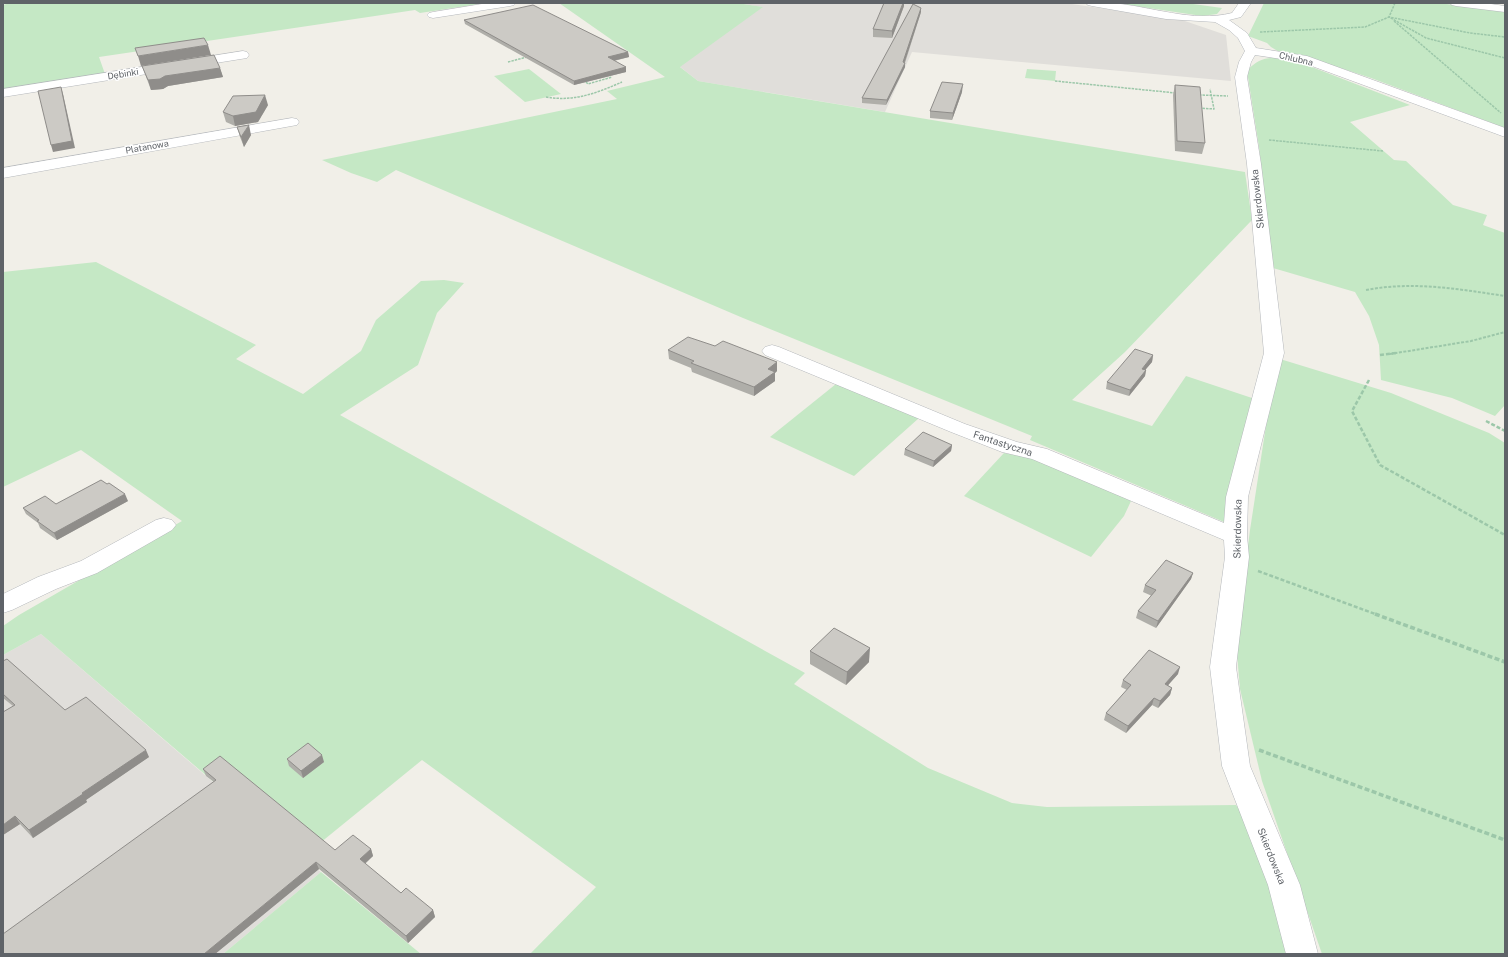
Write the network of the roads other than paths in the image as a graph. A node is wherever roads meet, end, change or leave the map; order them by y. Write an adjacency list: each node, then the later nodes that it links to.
1 (510, 3): 7 (street)
2 (1092, 3): 5 (street)
3 (1245, 3): 8 (street)
4 (1456, 3): 6 (street)
5 (1116, 5): 8 (street)
6 (1505, 9)
7 (433, 15)
8 (1218, 19): 9 (street)
9 (1252, 42): 13 (street, Chlubna); 17 (street, Skierdowska)
10 (243, 55): 11 (street, Dębinki)
11 (3, 93)
12 (292, 122): 14 (street, Platanowa)
13 (1505, 133)
14 (3, 173)
15 (772, 351): 17 (street, Fantastyczna)
16 (164, 525): 18 (street)
17 (1235, 536): 19 (street, Skierdowska)
18 (3, 604)
19 (1302, 954)

